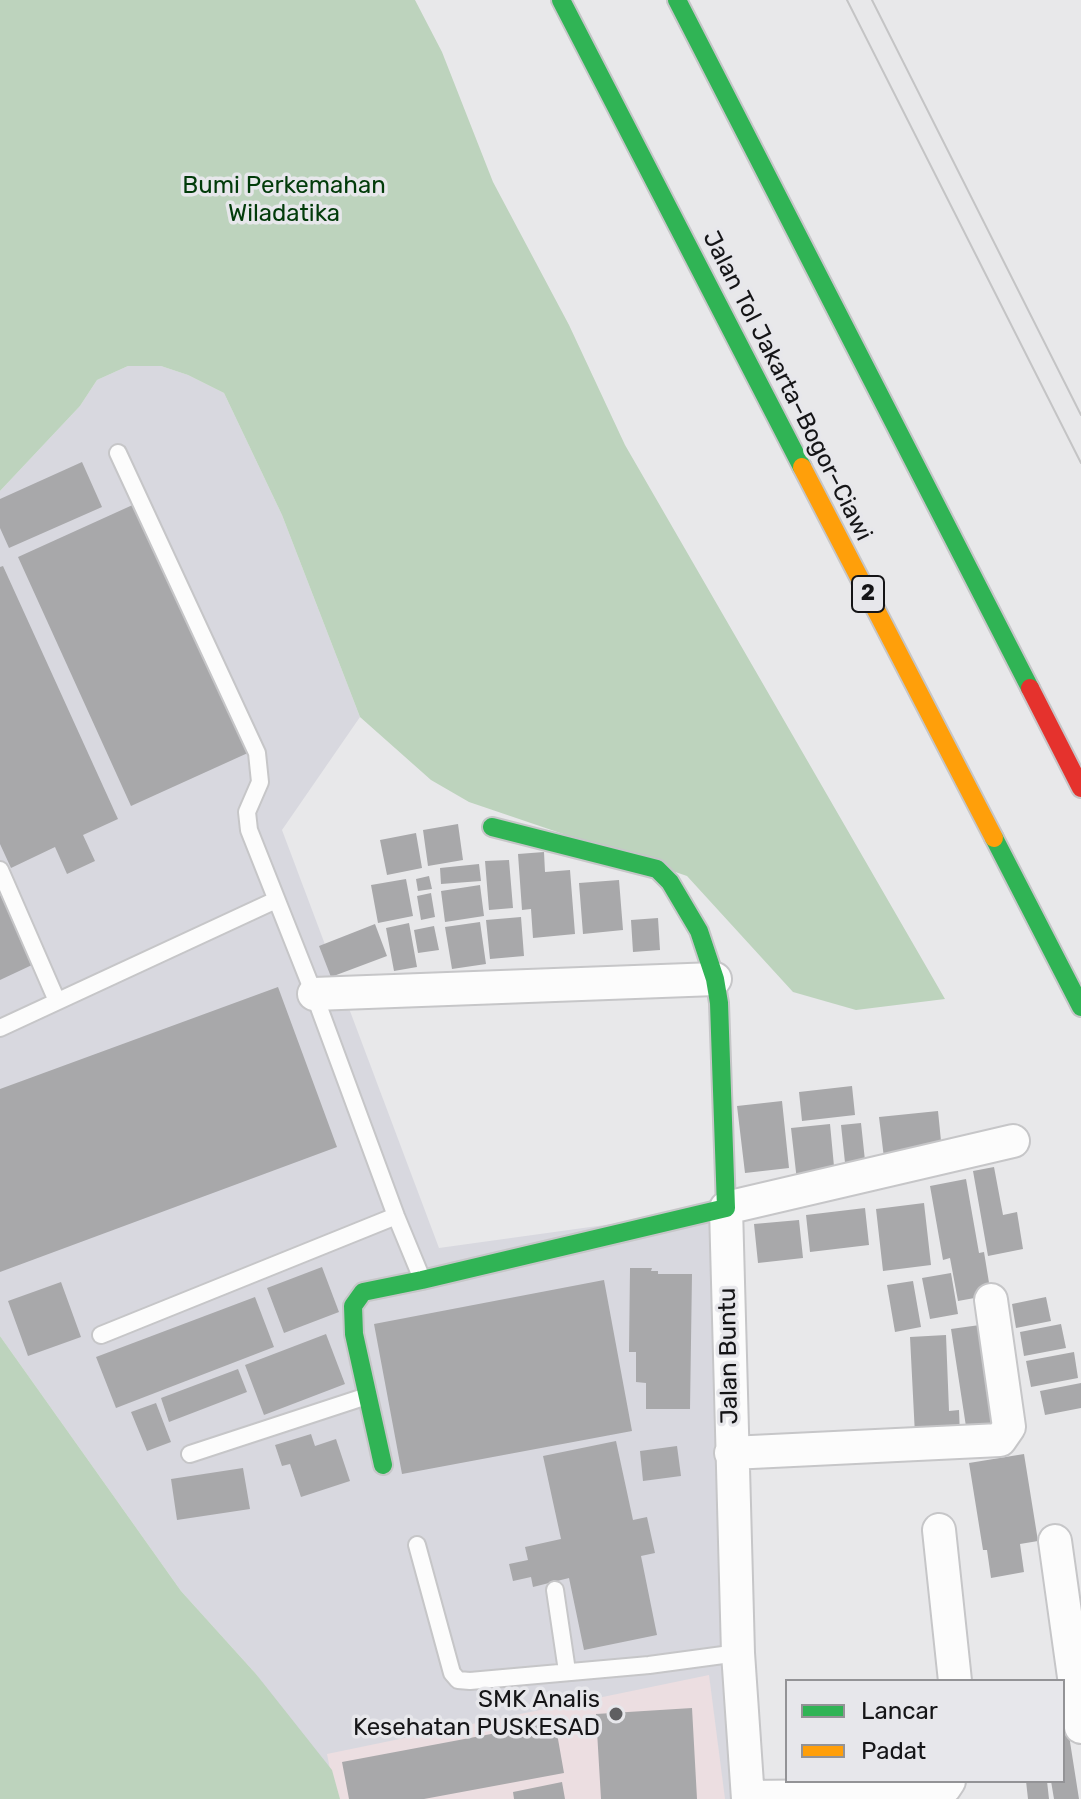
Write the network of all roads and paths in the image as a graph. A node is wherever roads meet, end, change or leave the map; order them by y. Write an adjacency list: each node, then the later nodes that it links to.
1 (561, 0): 11 (main road, Jalan Tol Jakarta–Bogor–Ciawi / 2)
2 (677, 0): 4 (main road)
3 (118, 453): 7 (lane)
4 (1081, 788)
5 (492, 827): 8 (main road)
6 (0, 870): 10 (lane)
7 (276, 900): 9 (lane); 10 (lane)
8 (715, 979): 9 (street); 14 (main road)
9 (314, 994): 15 (lane)
10 (57, 1001): 12 (lane)
11 (1081, 1007)
12 (0, 1028)
13 (1013, 1141): 14 (street)
14 (726, 1208): 16 (main road); 20 (street, Jalan Buntu)
15 (396, 1216): 16 (lane); 18 (lane)
16 (422, 1280): 19 (main road)
17 (991, 1300): 20 (street)
18 (101, 1335)
19 (368, 1396): 21 (lane); 22 (main road)
20 (731, 1453): 27 (street, Jalan Buntu)
21 (190, 1454)
22 (383, 1465)
23 (939, 1530): 29 (street)
24 (1055, 1541): 30 (street)
25 (417, 1545): 28 (lane)
26 (555, 1590): 28 (lane)
27 (738, 1653): 28 (lane); 32 (street, Jalan Buntu)
28 (567, 1671)
29 (955, 1679)
30 (1081, 1727)
31 (948, 1783): 32 (street)
32 (748, 1798)

